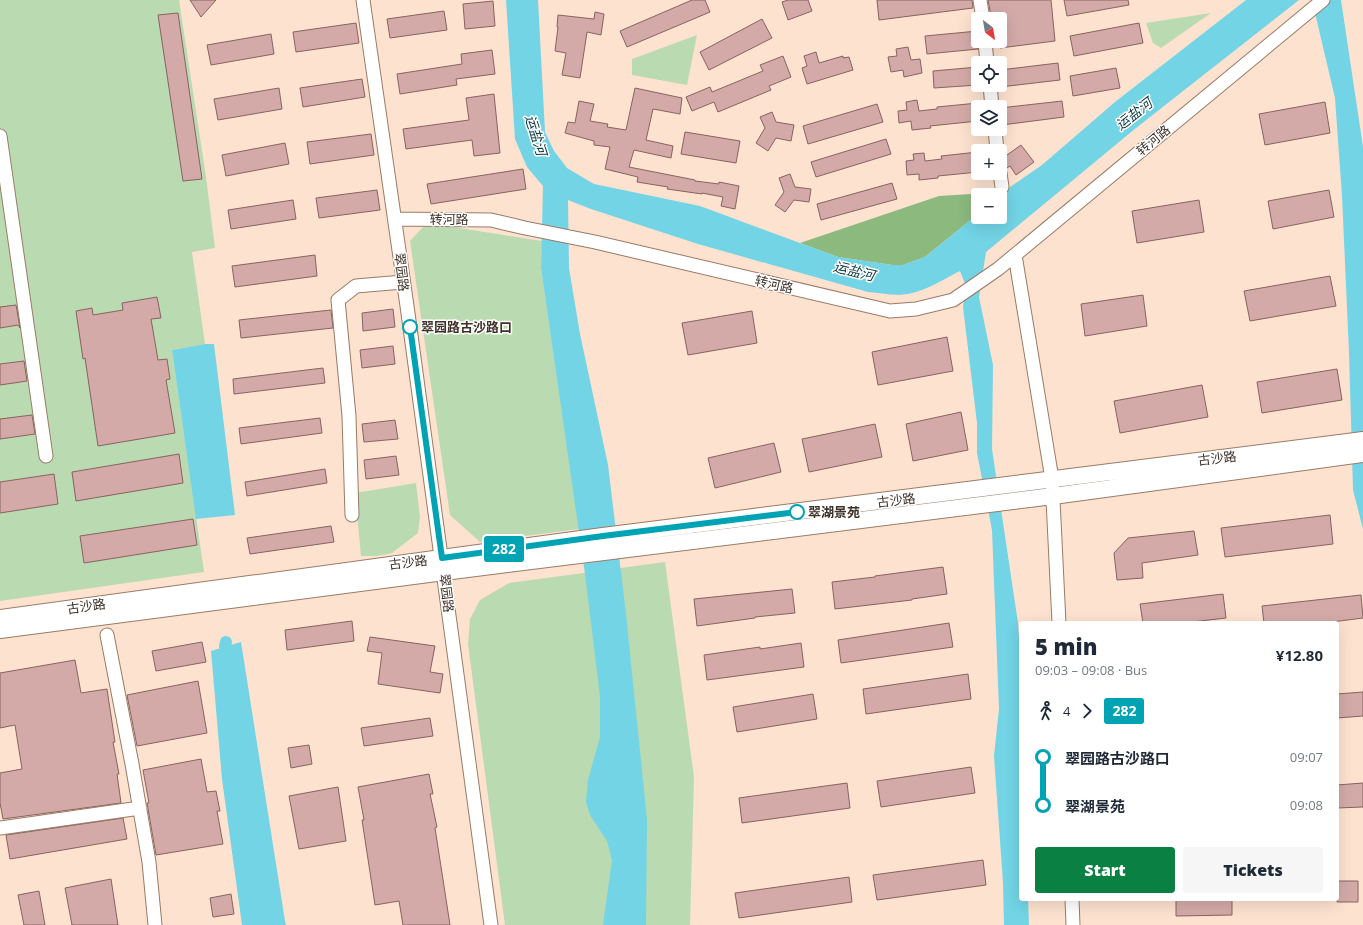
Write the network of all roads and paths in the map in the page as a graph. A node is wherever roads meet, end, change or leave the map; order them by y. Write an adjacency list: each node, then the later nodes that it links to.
1 (363, 0): 8 (street, 翠园路)
2 (980, 0): 4 (street)
3 (1322, 0): 9 (street, 转河路)
4 (982, 12)
5 (0, 136): 14 (street)
6 (1001, 180): 7 (street)
7 (1002, 187)
8 (395, 219): 9 (street, 转河路); 10 (street, 翠园路)
9 (1015, 255): 15 (street)
10 (403, 282): 18 (street); 20 (street, 翠园路)
11 (1363, 440): 12 (main road, 古沙路)
12 (1332, 451): 13 (main road, 古沙路); 15 (main road, 古沙路); 16 (main road, 古沙路)
13 (1363, 454)
14 (46, 456)
15 (1052, 479): 16 (street); 17 (main road, 古沙路)
16 (1053, 496): 17 (main road, 古沙路); 22 (street)
17 (968, 498): 19 (main road, 古沙路)
18 (352, 515)
19 (634, 540): 20 (main road, 古沙路); 20 (main road, 古沙路)
20 (443, 565): 21 (main road, 古沙路); 23 (main road, 古沙路); 29 (street, 翠园路)
21 (0, 618)
22 (1059, 621)
23 (0, 630)
24 (107, 635): 25 (street)
25 (140, 808): 26 (street); 28 (street)
26 (0, 828)
27 (1072, 901): 30 (street)
28 (155, 925)
29 (491, 925)
30 (1073, 925)

